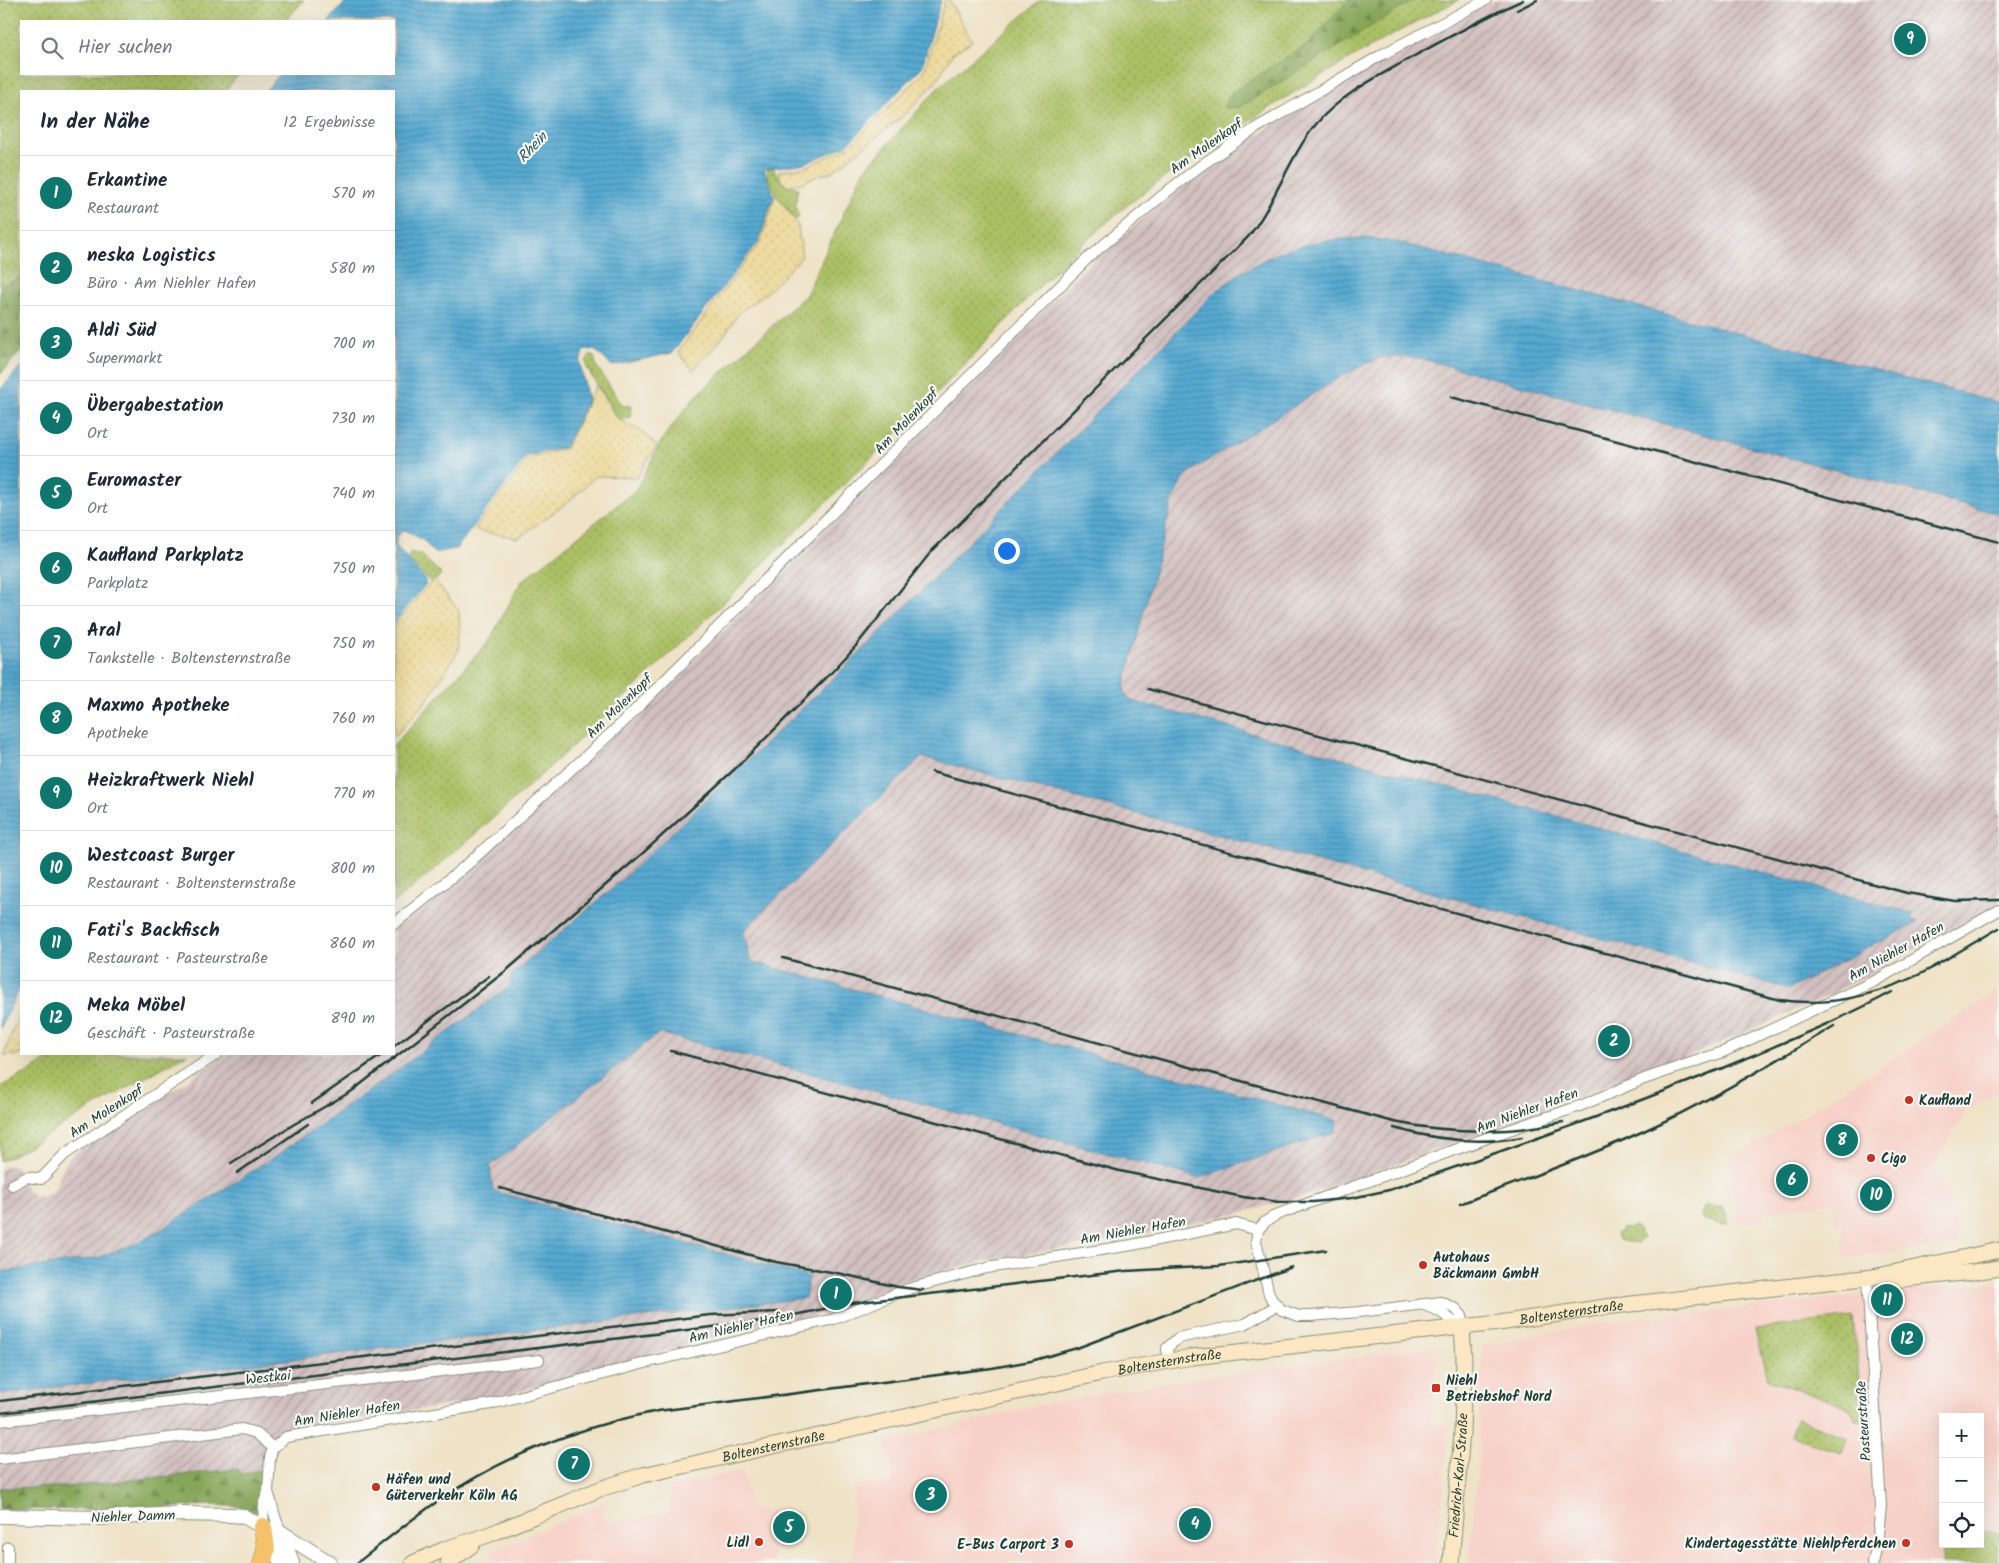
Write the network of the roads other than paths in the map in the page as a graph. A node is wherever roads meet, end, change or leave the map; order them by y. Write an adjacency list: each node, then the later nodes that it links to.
1 (1486, 0): 3 (street, Am Molenkopf)
2 (1999, 910): 6 (street, Am Niehler Hafen)
3 (395, 923)
4 (215, 1055): 5 (street, Am Molenkopf)
5 (12, 1185)
6 (1258, 1230): 10 (street); 15 (street, Am Niehler Hafen)
7 (1999, 1250): 9 (main road, Boltensternstraße)
8 (1999, 1268): 9 (main road, Boltensternstraße)
9 (1870, 1277): 11 (main road, Boltensternstraße); 31 (street, Pasteurstraße)
10 (1276, 1306): 11 (street); 13 (street)
11 (1462, 1328): 13 (main road, Boltensternstraße); 30 (main road, Friedrich-Karl-Straße)
12 (539, 1360): 14 (street, Westkai)
13 (1168, 1361): 21 (main road, Boltensternstraße)
14 (0, 1421)
15 (273, 1448): 16 (street); 17 (street)
16 (0, 1459)
17 (268, 1492): 19 (street); 20 (street)
18 (0, 1516): 19 (street, Niehler Damm)
19 (263, 1527): 20 (street, Niehler Damm); 25 (highway); 26 (street)
20 (282, 1533): 27 (street); 28 (street, Niehler Damm)
21 (484, 1537): 23 (main road, Boltensternstraße); 29 (main road, Boltensternstraße)
22 (8, 1547): 24 (street)
23 (453, 1561)
24 (8, 1563)
25 (262, 1563)
26 (281, 1563)
27 (292, 1563)
28 (330, 1563)
29 (413, 1563)
30 (1451, 1563)
31 (1873, 1563)

